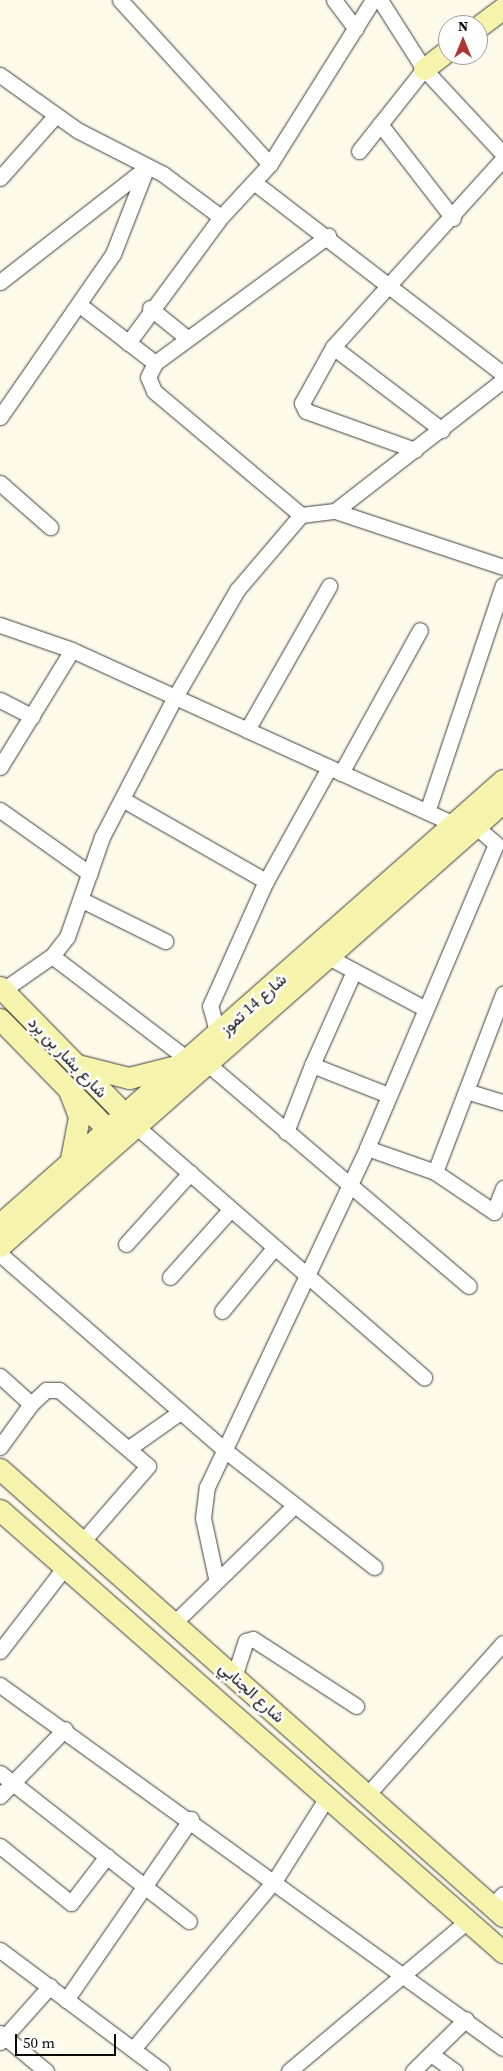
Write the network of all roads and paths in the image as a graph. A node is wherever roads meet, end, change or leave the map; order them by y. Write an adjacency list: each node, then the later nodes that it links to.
1 (120, 0): 16 (street)
2 (334, 0): 7 (street)
3 (373, 0): 7 (street)
4 (380, 0): 9 (street)
5 (503, 8): 6 (main road)
6 (488, 19)
7 (356, 29): 16 (street)
8 (438, 58): 9 (main road)
9 (424, 68): 12 (street); 14 (street)
10 (0, 75): 11 (street)
11 (55, 116): 17 (street); 18 (street)
12 (380, 124): 13 (street); 21 (street)
13 (359, 152)
14 (503, 154)
15 (503, 159): 21 (street)
16 (270, 164): 19 (street)
17 (147, 166): 20 (street); 23 (street); 25 (street)
18 (4, 168)
19 (255, 183): 20 (street); 22 (street)
20 (222, 218): 26 (street)
21 (453, 218): 24 (street)
22 (328, 236): 24 (street); 27 (street)
23 (0, 282)
24 (390, 289): 29 (street); 31 (street)
25 (80, 306): 28 (street); 33 (street)
26 (150, 308): 27 (street); 28 (street)
27 (187, 338): 30 (street)
28 (128, 342): 30 (street)
29 (334, 347): 34 (street); 35 (street)
30 (155, 363): 38 (street)
31 (503, 374)
32 (503, 380): 34 (street)
33 (0, 417)
34 (442, 430): 35 (street)
35 (415, 450): 37 (street)
36 (0, 483): 39 (street)
37 (335, 511): 38 (street); 40 (street)
38 (301, 515): 46 (street)
39 (50, 527)
40 (503, 568)
41 (503, 585): 55 (street)
42 (329, 586): 49 (street)
43 (0, 625): 45 (street)
44 (420, 630): 51 (street)
45 (72, 650): 46 (street); 48 (street)
46 (175, 697): 49 (street); 53 (street)
47 (0, 700): 48 (street)
48 (32, 716): 50 (street)
49 (247, 730): 51 (street)
50 (0, 767)
51 (335, 770): 55 (street); 59 (street)
52 (503, 780): 57 (main road, شارع 14 تموز)
53 (122, 799): 58 (street); 59 (street)
54 (503, 802): 57 (main road, شارع 14 تموز)
55 (428, 809): 57 (street)
56 (0, 810): 58 (street)
57 (464, 825): 63 (main road, شارع 14 تموز); 67 (street); 69 (main road, شارع 14 تموز)
58 (90, 874): 60 (street)
59 (266, 881): 69 (street)
60 (82, 900): 61 (street); 62 (street)
61 (165, 941)
62 (52, 956): 65 (street); 70 (street)
63 (330, 958): 64 (street); 70 (main road, شارع 14 تموز)
64 (354, 971): 67 (street); 72 (street)
65 (2, 989): 71 (main road, شارع بشار بن برد)
66 (503, 994): 74 (street)
67 (424, 1008): 75 (street)
68 (0, 1019): 73 (main road, شارع بشار بن برد)
69 (218, 1035): 70 (main road, شارع 14 تموز)
70 (200, 1063): 71 (main road); 77 (main road, شارع 14 تموز); 78 (street)
71 (76, 1065): 77 (main road, شارع بشار بن برد)
72 (312, 1065): 75 (street); 78 (street)
73 (66, 1087): 79 (main road, شارع بشار بن برد); 81 (main road)
74 (466, 1090): 76 (street); 82 (street)
75 (388, 1096): 80 (street)
76 (503, 1102)
77 (130, 1120): 79 (main road, شارع 14 تموز); 83 (street)
78 (286, 1132): 84 (street)
79 (113, 1135): 81 (main road, شارع 14 تموز); 89 (main road, شارع 14 تموز)
80 (367, 1148): 82 (street); 84 (street)
81 (71, 1159): 87 (main road, شارع 14 تموز)
82 (435, 1172): 85 (street)
83 (190, 1174): 86 (street); 88 (street)
84 (348, 1185): 93 (street); 94 (street)
85 (503, 1188)
86 (230, 1210): 90 (street); 92 (street)
87 (0, 1224)
88 (126, 1244)
89 (0, 1246)
90 (274, 1248): 93 (street); 95 (street)
91 (0, 1254): 99 (street)
92 (170, 1277)
93 (306, 1277): 97 (street); 102 (street)
94 (468, 1286)
95 (222, 1311)
96 (0, 1376): 98 (street)
97 (424, 1377)
98 (31, 1404): 100 (street); 101 (street)
99 (180, 1412): 101 (street); 102 (street)
100 (0, 1447)
101 (129, 1448): 106 (street)
102 (226, 1452): 104 (street); 109 (street)
103 (0, 1469): 106 (main road, شارع الجنابي)
104 (294, 1506): 108 (street); 109 (street)
105 (0, 1510): 107 (main road, شارع الجنابي)
106 (82, 1542): 110 (main road, شارع الجنابي)
107 (64, 1567): 112 (street); 121 (main road, شارع الجنابي)
108 (374, 1567)
109 (216, 1578): 110 (street)
110 (174, 1623): 113 (main road, شارع الجنابي)
111 (503, 1643): 119 (street)
112 (0, 1650)
113 (234, 1677): 115 (street); 119 (main road, شارع الجنابي)
114 (0, 1685): 116 (street)
115 (356, 1706)
116 (65, 1729): 118 (street); 122 (street)
117 (0, 1773): 118 (street)
118 (13, 1782): 120 (street); 124 (street)
119 (367, 1795): 127 (main road, شارع الجنابي)
120 (0, 1796)
121 (328, 1796): 125 (street); 129 (main road, شارع الجنابي)
122 (191, 1819): 125 (street); 126 (street)
123 (0, 1846): 124 (street)
124 (107, 1856): 126 (street)
125 (275, 1880): 132 (street); 138 (street)
126 (141, 1886): 128 (street); 134 (street)
127 (499, 1906)
128 (189, 1921)
129 (467, 1921): 131 (main road, شارع الجنابي); 132 (street)
130 (0, 1950): 133 (street)
131 (503, 1952)
132 (402, 1971): 135 (street); 142 (street)
133 (50, 1986): 134 (street); 136 (street)
134 (66, 2000): 138 (street)
135 (466, 2019): 137 (street); 139 (street)
136 (2, 2038): 140 (street)
137 (503, 2048)
138 (133, 2049): 141 (street)
139 (431, 2054): 143 (street); 144 (street)
140 (46, 2071)
141 (162, 2071)
142 (289, 2071)
143 (413, 2071)
144 (454, 2071)

